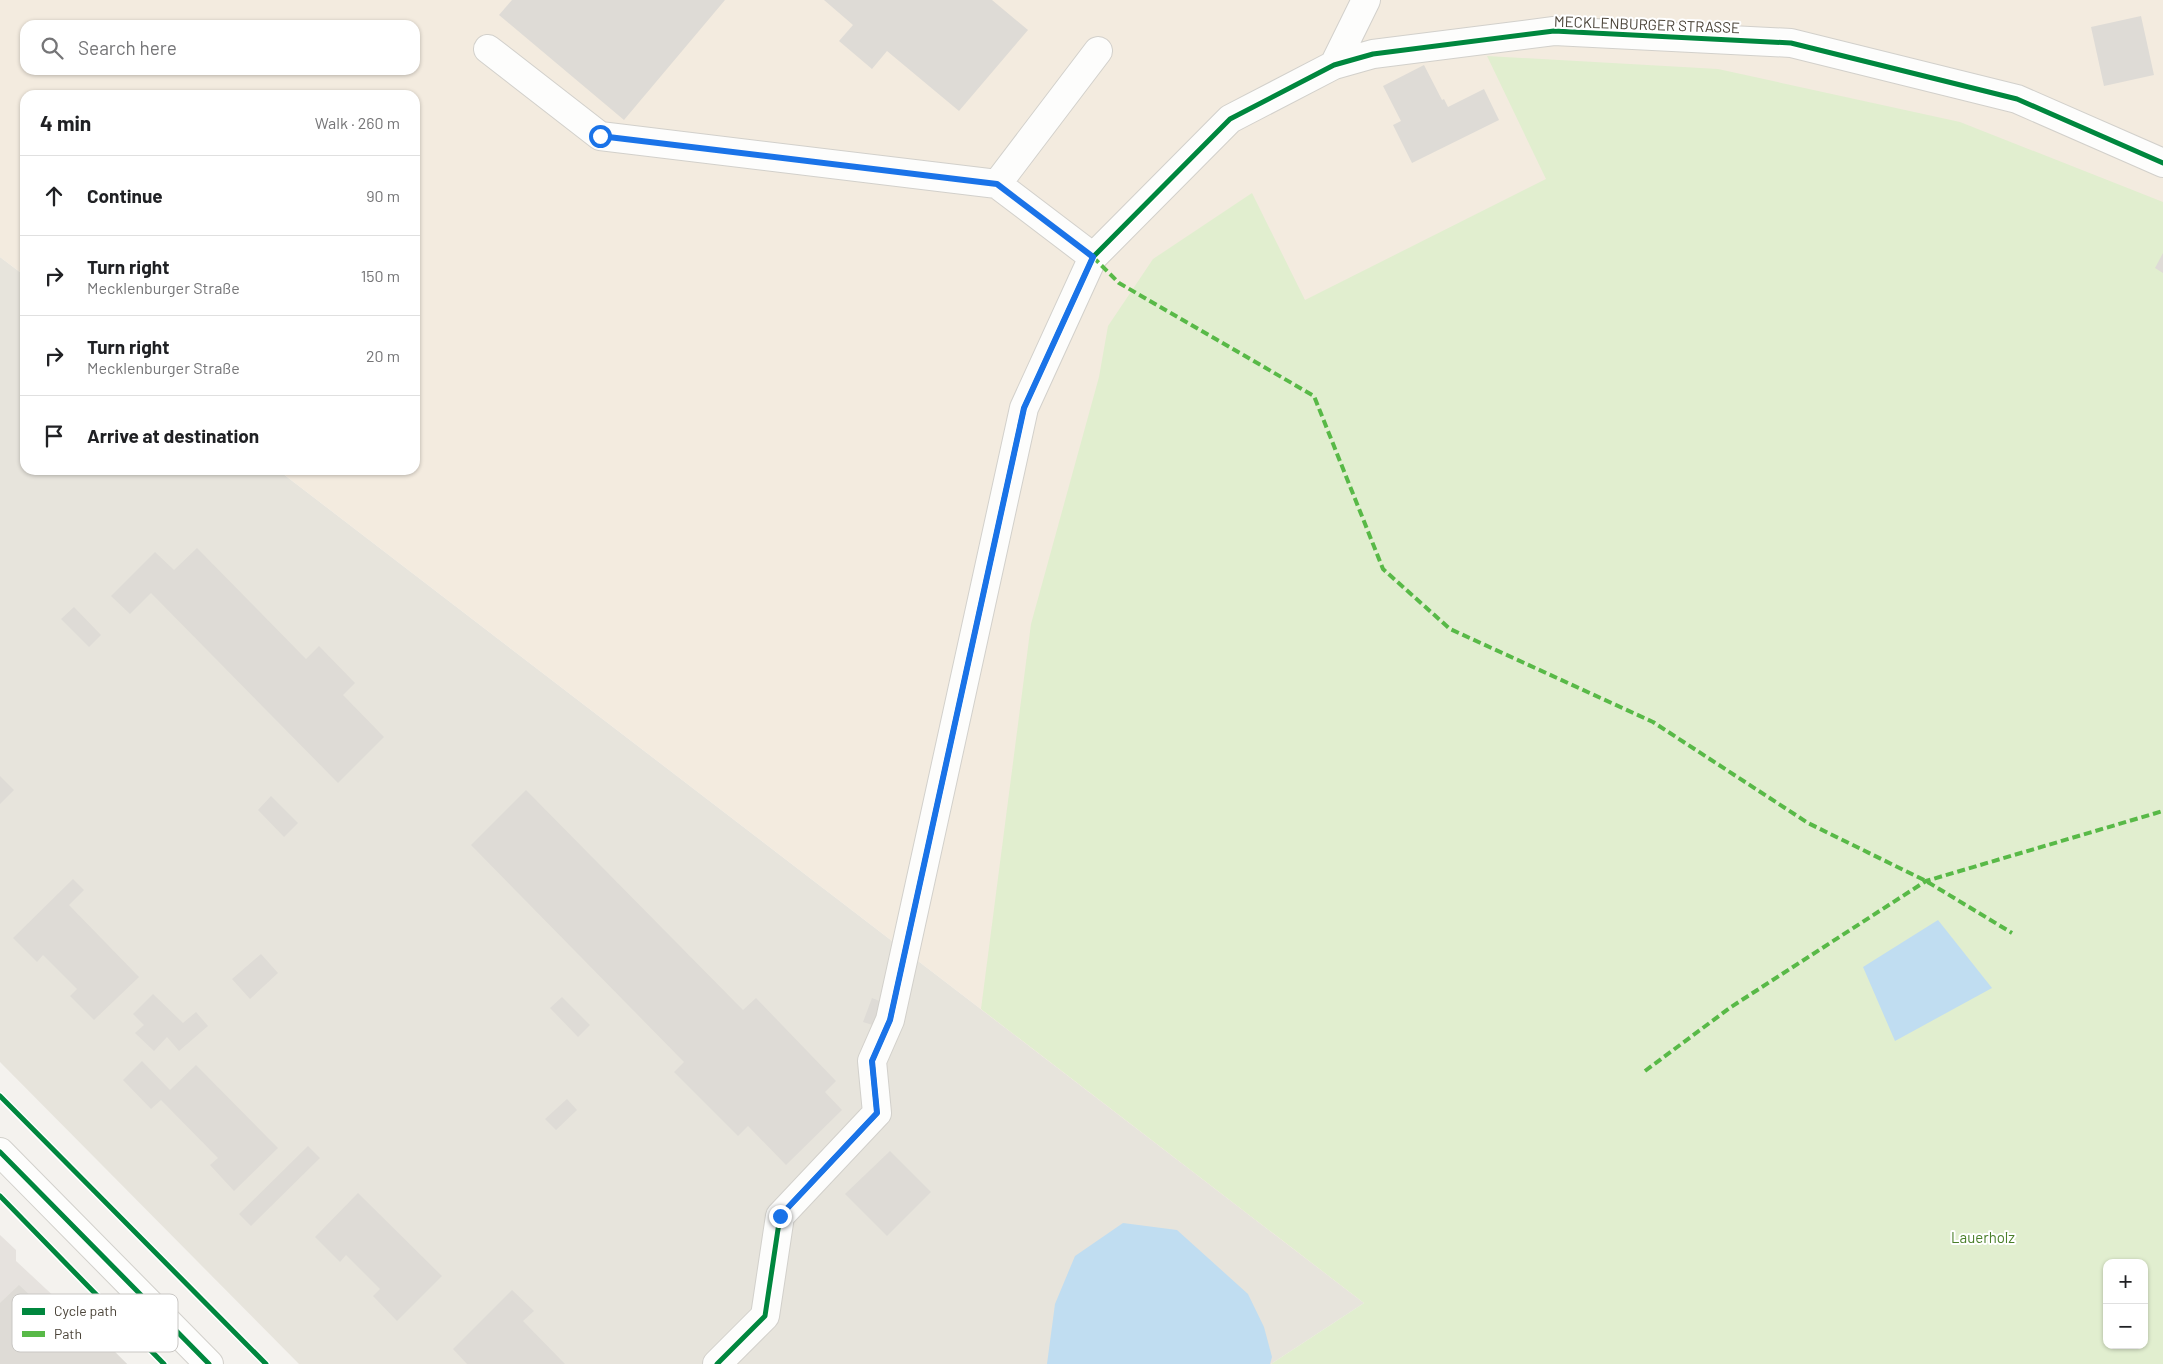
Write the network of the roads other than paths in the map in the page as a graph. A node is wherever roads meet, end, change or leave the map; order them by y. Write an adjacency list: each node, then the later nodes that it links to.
1 (1366, 0): 4 (street)
2 (488, 49): 6 (street)
3 (1098, 51): 6 (street)
4 (1334, 65): 5 (street, MECKLENBURGER STRASSE); 7 (street, MECKLENBURGER STRASSE)
5 (2163, 163)
6 (997, 184): 7 (street)
7 (1093, 257): 12 (street, MECKLENBURGER STRASSE)
8 (0, 1152): 9 (street)
9 (139, 1294)
10 (178, 1333): 11 (street)
11 (208, 1364)
12 (717, 1364)

